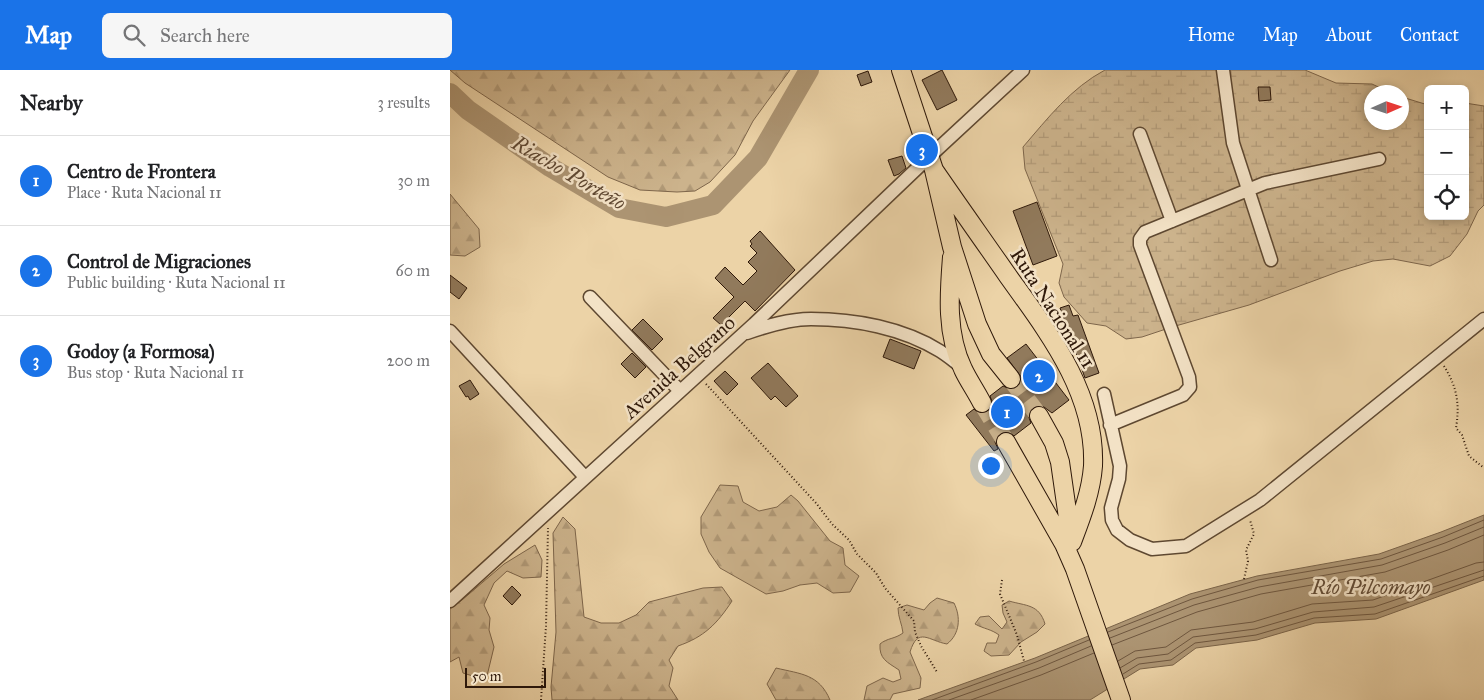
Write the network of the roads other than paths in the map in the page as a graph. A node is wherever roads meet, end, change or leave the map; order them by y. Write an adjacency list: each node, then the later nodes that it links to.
1 (901, 70): 6 (highway, Ruta Nacional 11)
2 (1023, 70): 6 (street, Avenida Belgrano)
3 (1223, 70): 7 (street)
4 (1140, 134): 8 (street)
5 (1379, 159): 7 (street)
6 (931, 163): 9 (highway, Ruta Nacional 11); 14 (street, Avenida Belgrano); 24 (highway, Ruta Nacional 11)
7 (1248, 188): 8 (street); 10 (street)
8 (1172, 221): 21 (street)
9 (952, 247): 15 (highway, Ruta Nacional 11); 16 (highway, Ruta Nacional 11)
10 (1271, 260)
11 (590, 297): 17 (street)
12 (1484, 320): 21 (street)
13 (450, 331): 23 (street)
14 (742, 334): 15 (street); 17 (street, Avenida Belgrano)
15 (962, 367): 19 (highway, Ruta Nacional 11)
16 (1011, 379)
17 (680, 391): 23 (street, Avenida Belgrano)
18 (1104, 394): 21 (street)
19 (982, 403)
20 (1039, 416): 24 (highway, Ruta Nacional 11)
21 (1110, 425)
22 (1006, 442): 25 (highway, Ruta Nacional 11)
23 (586, 477): 26 (street, Avenida Belgrano)
24 (1072, 542): 25 (highway, Ruta Nacional 11)
25 (1075, 569): 27 (highway, Ruta Nacional 11)
26 (450, 601)
27 (1121, 700)

